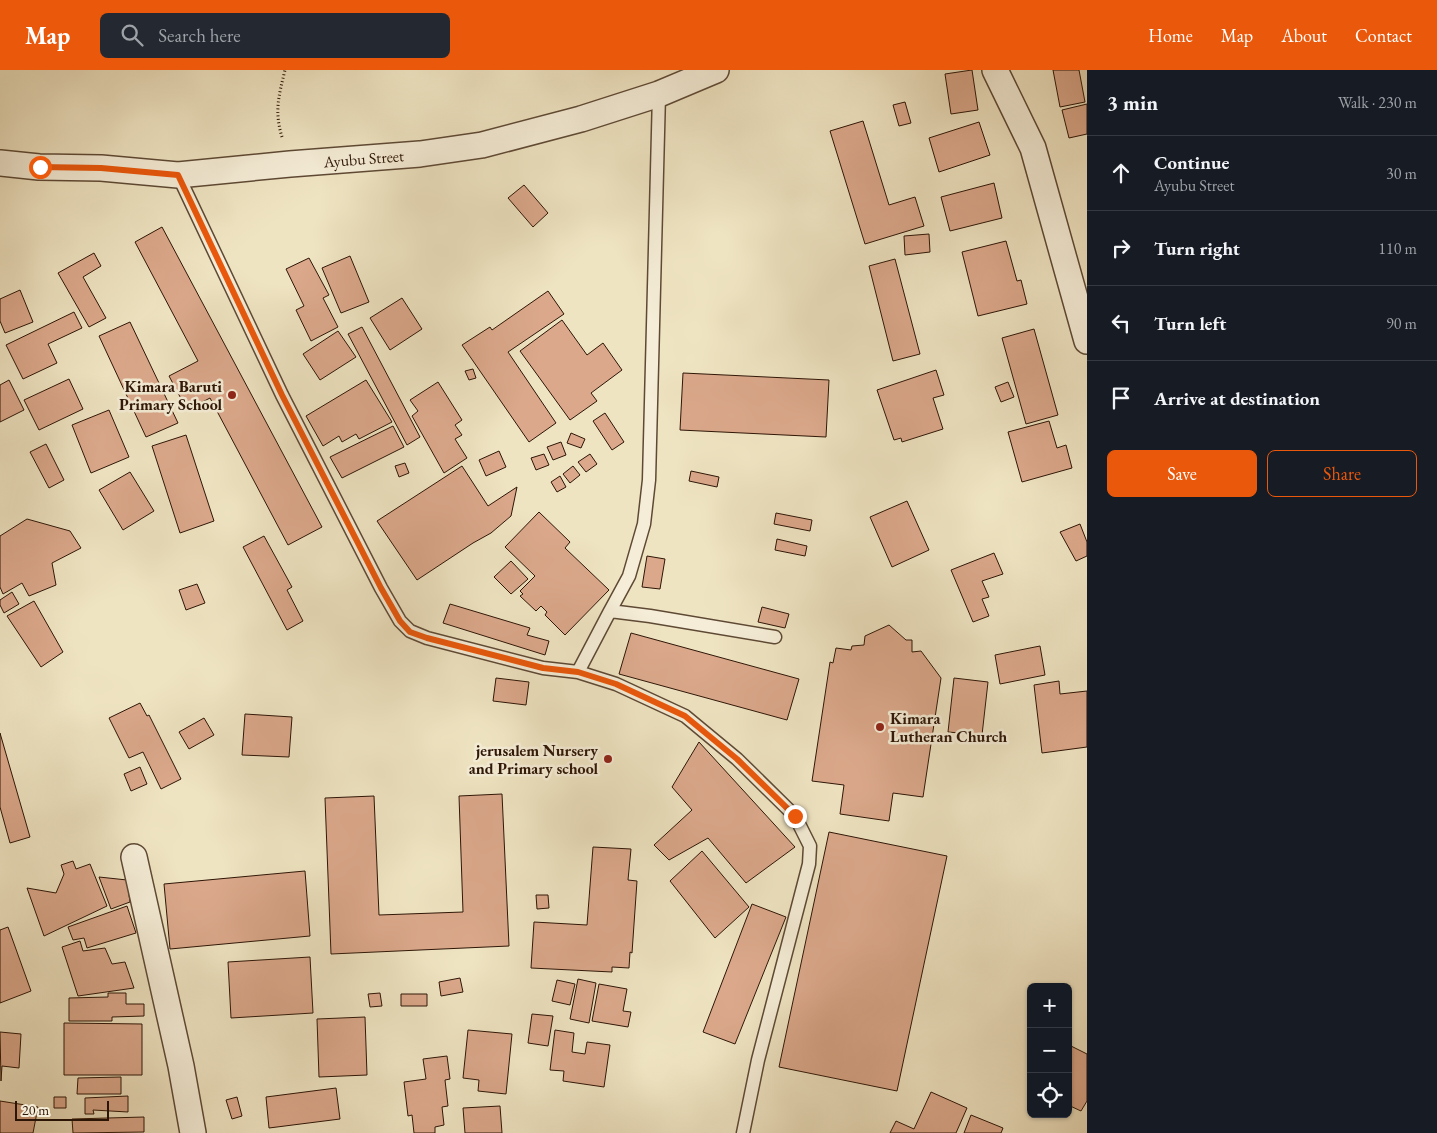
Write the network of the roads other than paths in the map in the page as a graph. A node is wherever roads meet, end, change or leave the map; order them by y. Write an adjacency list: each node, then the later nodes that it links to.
1 (716, 70): 3 (street, Ayubu Street)
2 (995, 70): 6 (street)
3 (659, 94): 5 (street, Ayubu Street); 7 (lane)
4 (0, 163): 5 (street, Ayubu Street)
5 (178, 175): 9 (lane)
6 (1087, 341)
7 (610, 611): 8 (lane); 9 (lane)
8 (775, 637)
9 (578, 672): 12 (lane)
10 (134, 857): 11 (street)
11 (193, 1133)
12 (743, 1133)

